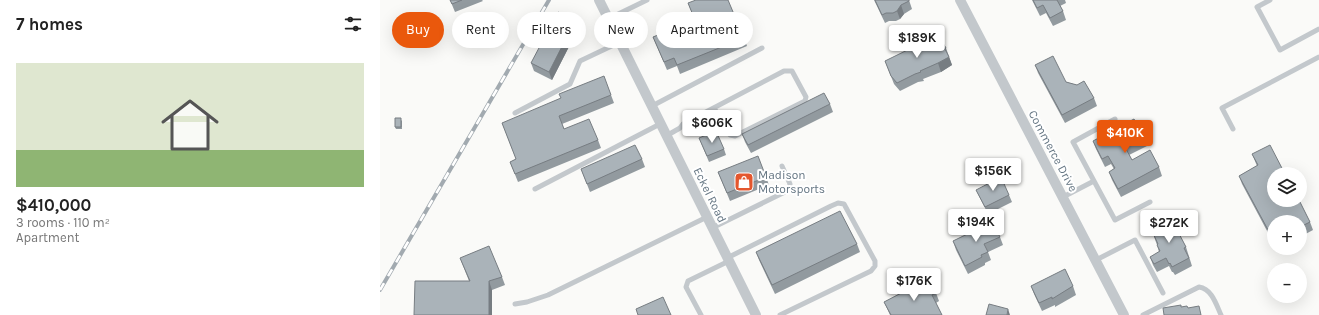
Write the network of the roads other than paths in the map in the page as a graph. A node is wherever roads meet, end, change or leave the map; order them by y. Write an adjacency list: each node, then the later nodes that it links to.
1 (599, 0): 5 (street, Eckel Road)
2 (647, 0): 6 (lane)
3 (960, 0): 22 (street, Commerce Drive)
4 (1270, 0): 7 (lane)
5 (605, 12)
6 (622, 12)
7 (1319, 29)
8 (607, 48): 14 (lane)
9 (623, 48): 12 (street, Eckel Road)
10 (762, 48): 12 (lane)
11 (1319, 57): 17 (lane)
12 (652, 106): 16 (street, Eckel Road)
13 (714, 108): 13 (lane); 18 (lane)
14 (515, 113)
15 (1115, 119): 20 (lane)
16 (660, 124): 18 (street, Eckel Road); 21 (lane)
17 (1233, 128)
18 (666, 136): 24 (street, Eckel Road)
19 (782, 166): 25 (lane)
20 (1094, 181): 22 (lane); 23 (lane)
21 (535, 189)
22 (1063, 198): 27 (street, Commerce Drive)
23 (1150, 202)
24 (707, 217): 25 (street, Eckel Road); 29 (lane)
25 (712, 228): 26 (street, Eckel Road)
26 (728, 260): 30 (lane); 31 (street, Eckel Road); 32 (lane)
27 (1096, 260): 28 (lane); 33 (street, Commerce Drive)
28 (1163, 293)
29 (515, 304)
30 (701, 315)
31 (756, 315)
32 (780, 315)
33 (1124, 315)
34 (1143, 315): 35 (lane)
35 (1221, 315)

